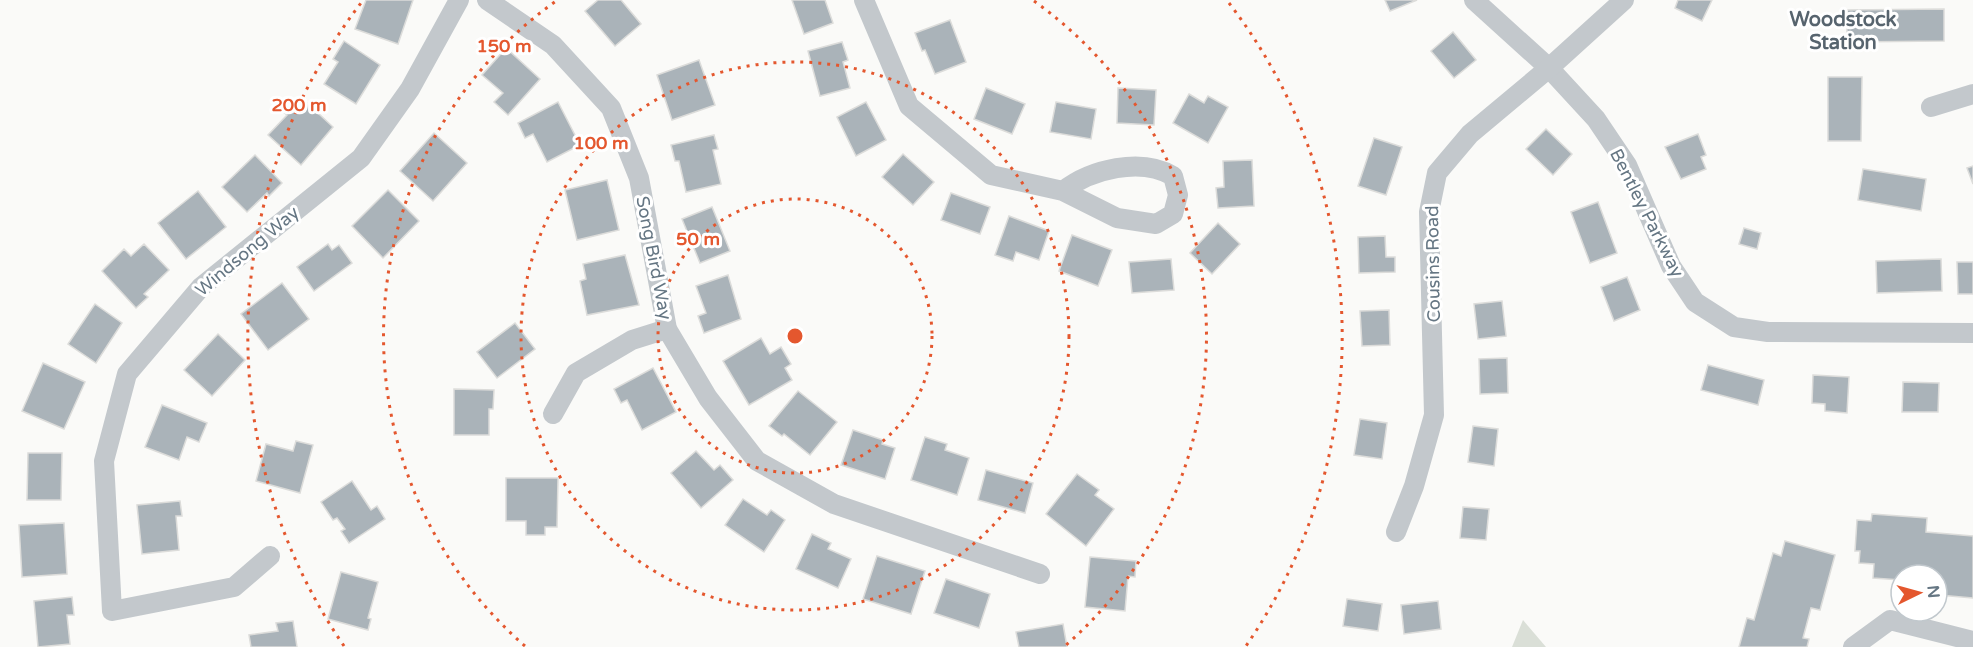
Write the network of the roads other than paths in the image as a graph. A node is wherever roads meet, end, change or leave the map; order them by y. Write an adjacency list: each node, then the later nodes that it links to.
1 (459, 0): 14 (street, Windsong Way)
2 (487, 0): 10 (street, Song Bird Way)
3 (864, 0): 9 (street)
4 (1474, 0): 6 (street, Bentley Parkway)
5 (1624, 0): 6 (street, Cousins Road)
6 (1549, 69): 11 (street, Bentley Parkway); 13 (street, Cousins Road)
7 (1973, 94): 8 (street)
8 (1931, 107)
9 (1063, 191): 9 (street)
10 (667, 329): 12 (street); 15 (street, Song Bird Way)
11 (1973, 333)
12 (553, 414)
13 (1396, 532)
14 (270, 556)
15 (1040, 574)
16 (1973, 641): 17 (street)
17 (1853, 647)

